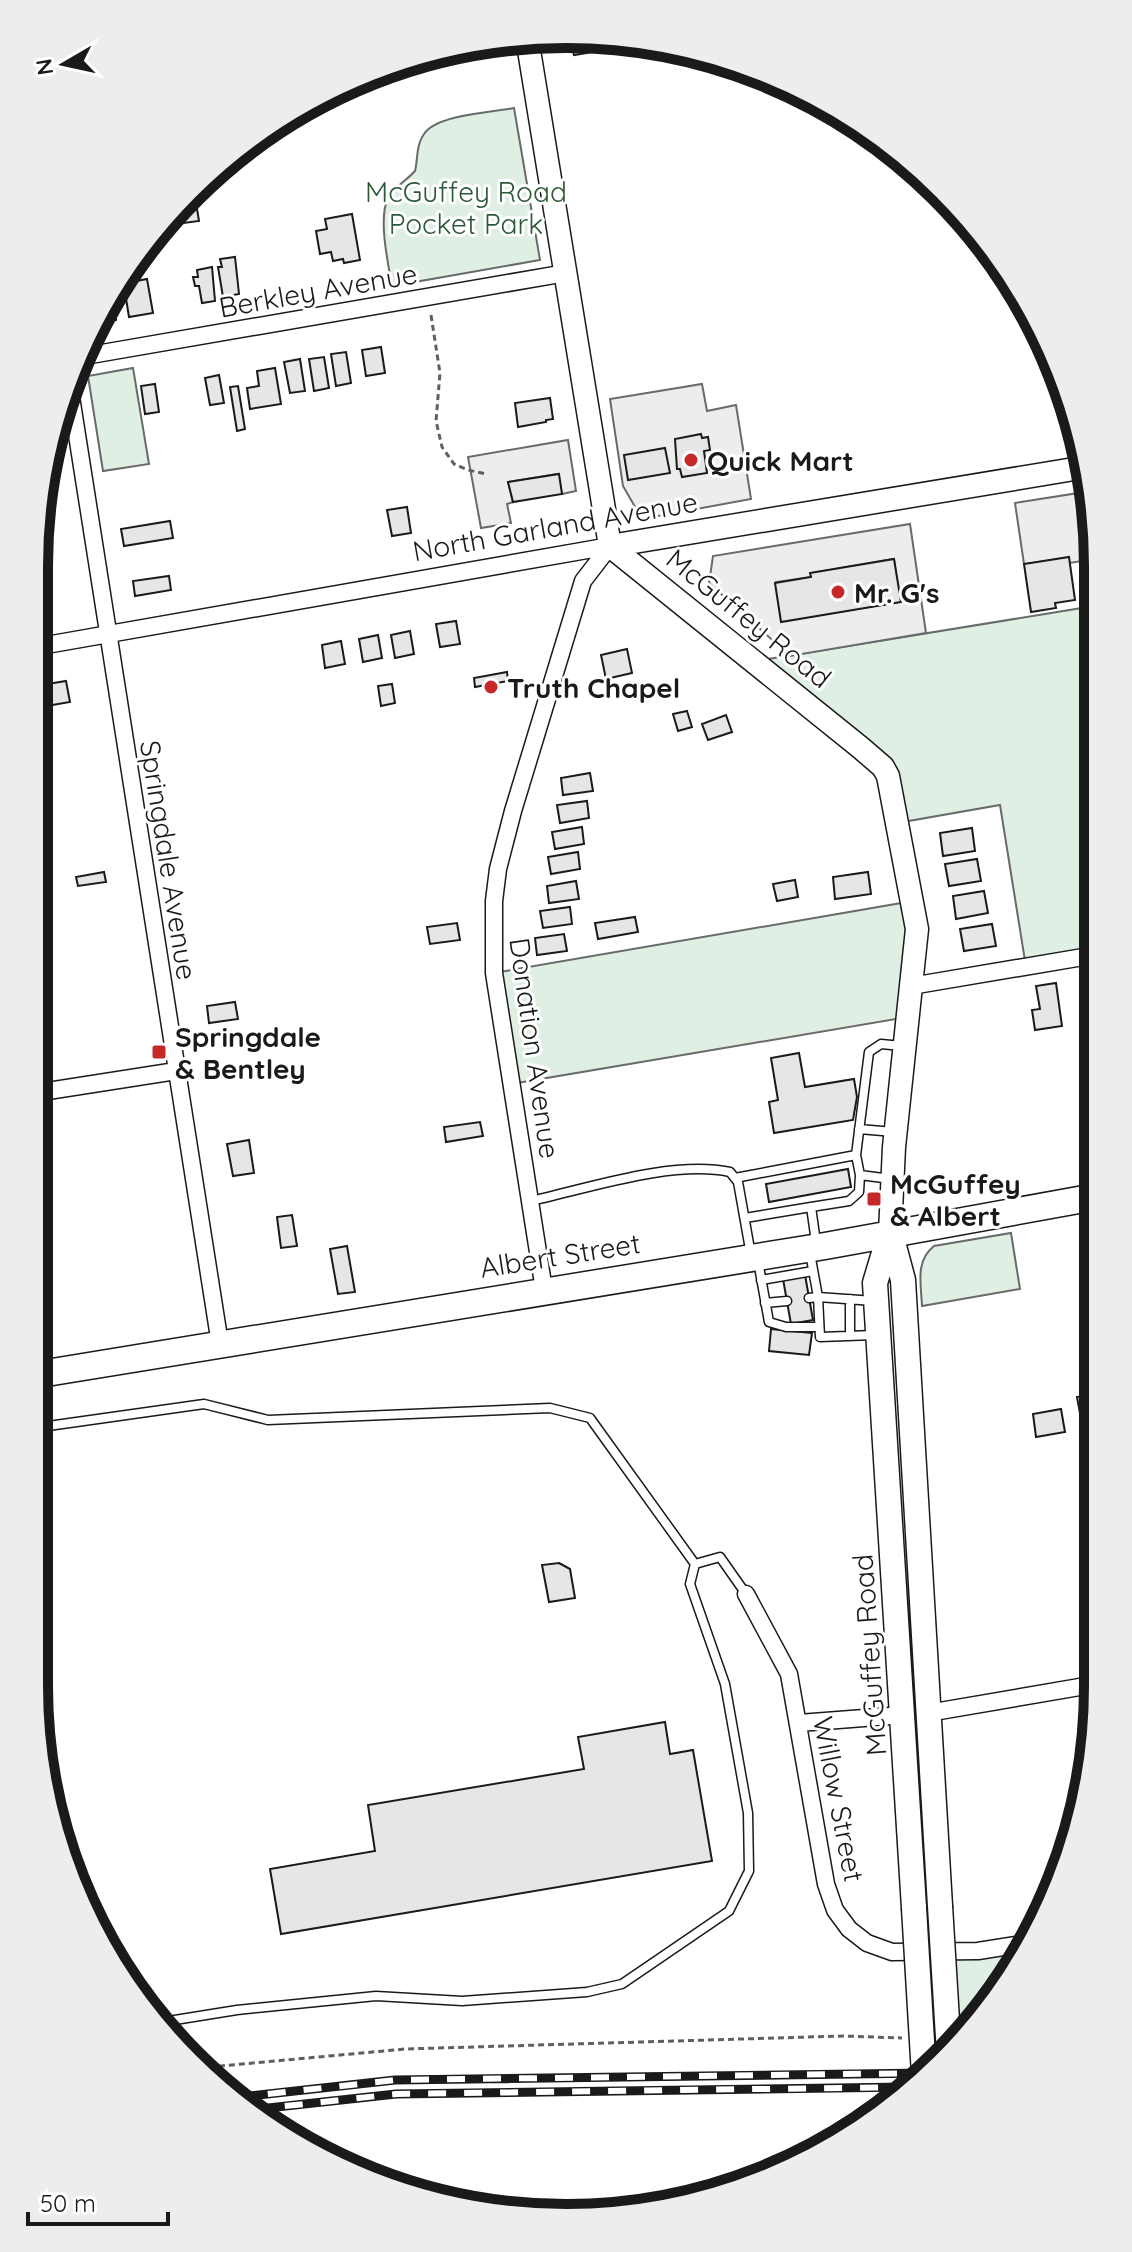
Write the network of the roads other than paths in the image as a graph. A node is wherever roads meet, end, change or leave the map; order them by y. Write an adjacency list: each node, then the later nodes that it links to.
1 (529, 49): 2 (street)
2 (566, 273): 3 (street, Berkley Avenue); 6 (street)
3 (93, 355)
4 (73, 408): 7 (street, Springdale Avenue)
5 (1075, 469): 6 (street, North Garland Avenue)
6 (610, 546): 7 (street, North Garland Avenue); 10 (street, McGuffey Road); 21 (street, Donation Avenue)
7 (108, 634): 8 (street, North Garland Avenue); 12 (street, Springdale Avenue)
8 (48, 645)
9 (1084, 957): 10 (street)
10 (911, 986): 11 (street, McGuffey Road)
11 (905, 1046): 14 (lane); 15 (street, McGuffey Road)
12 (176, 1071): 13 (street); 36 (street, Springdale Avenue)
13 (48, 1091)
14 (859, 1129): 15 (lane); 16 (lane)
15 (896, 1132): 19 (street, McGuffey Road)
16 (856, 1155): 17 (lane); 18 (lane)
17 (860, 1175): 19 (lane); 22 (lane)
18 (735, 1178): 21 (lane); 23 (lane)
19 (892, 1179): 24 (street, McGuffey Road)
20 (1084, 1199): 24 (main road, Albert Street)
21 (530, 1201): 27 (street, Donation Avenue)
22 (811, 1207): 23 (lane); 25 (lane)
23 (745, 1218): 26 (lane)
24 (890, 1233): 25 (main road, Albert Street); 31 (main road, McGuffey Road); 42 (main road, McGuffey Road)
25 (813, 1255): 26 (main road, Albert Street); 28 (lane)
26 (757, 1264): 27 (main road, Albert Street); 32 (lane)
27 (544, 1290): 36 (main road, Albert Street)
28 (813, 1298): 29 (lane); 33 (lane)
29 (850, 1299): 31 (lane); 35 (lane)
30 (787, 1301): 32 (lane)
31 (876, 1301): 34 (main road, McGuffey Road)
32 (765, 1303): 33 (lane)
33 (819, 1327): 35 (lane)
34 (879, 1335): 35 (lane); 43 (main road, McGuffey Road)
35 (850, 1336)
36 (220, 1344): 37 (main road, Albert Street)
37 (48, 1373)
38 (48, 1426): 39 (lane)
39 (695, 1564): 40 (lane); 46 (lane)
40 (746, 1594): 44 (street, Willow Street)
41 (1084, 1686): 42 (street)
42 (928, 1713): 47 (main road, McGuffey Road, bridge)
43 (903, 1715): 44 (street); 48 (main road, McGuffey Road, bridge)
44 (799, 1723): 45 (street, Willow Street)
45 (1015, 1945)
46 (171, 2021)
47 (948, 2035)
48 (923, 2060)

